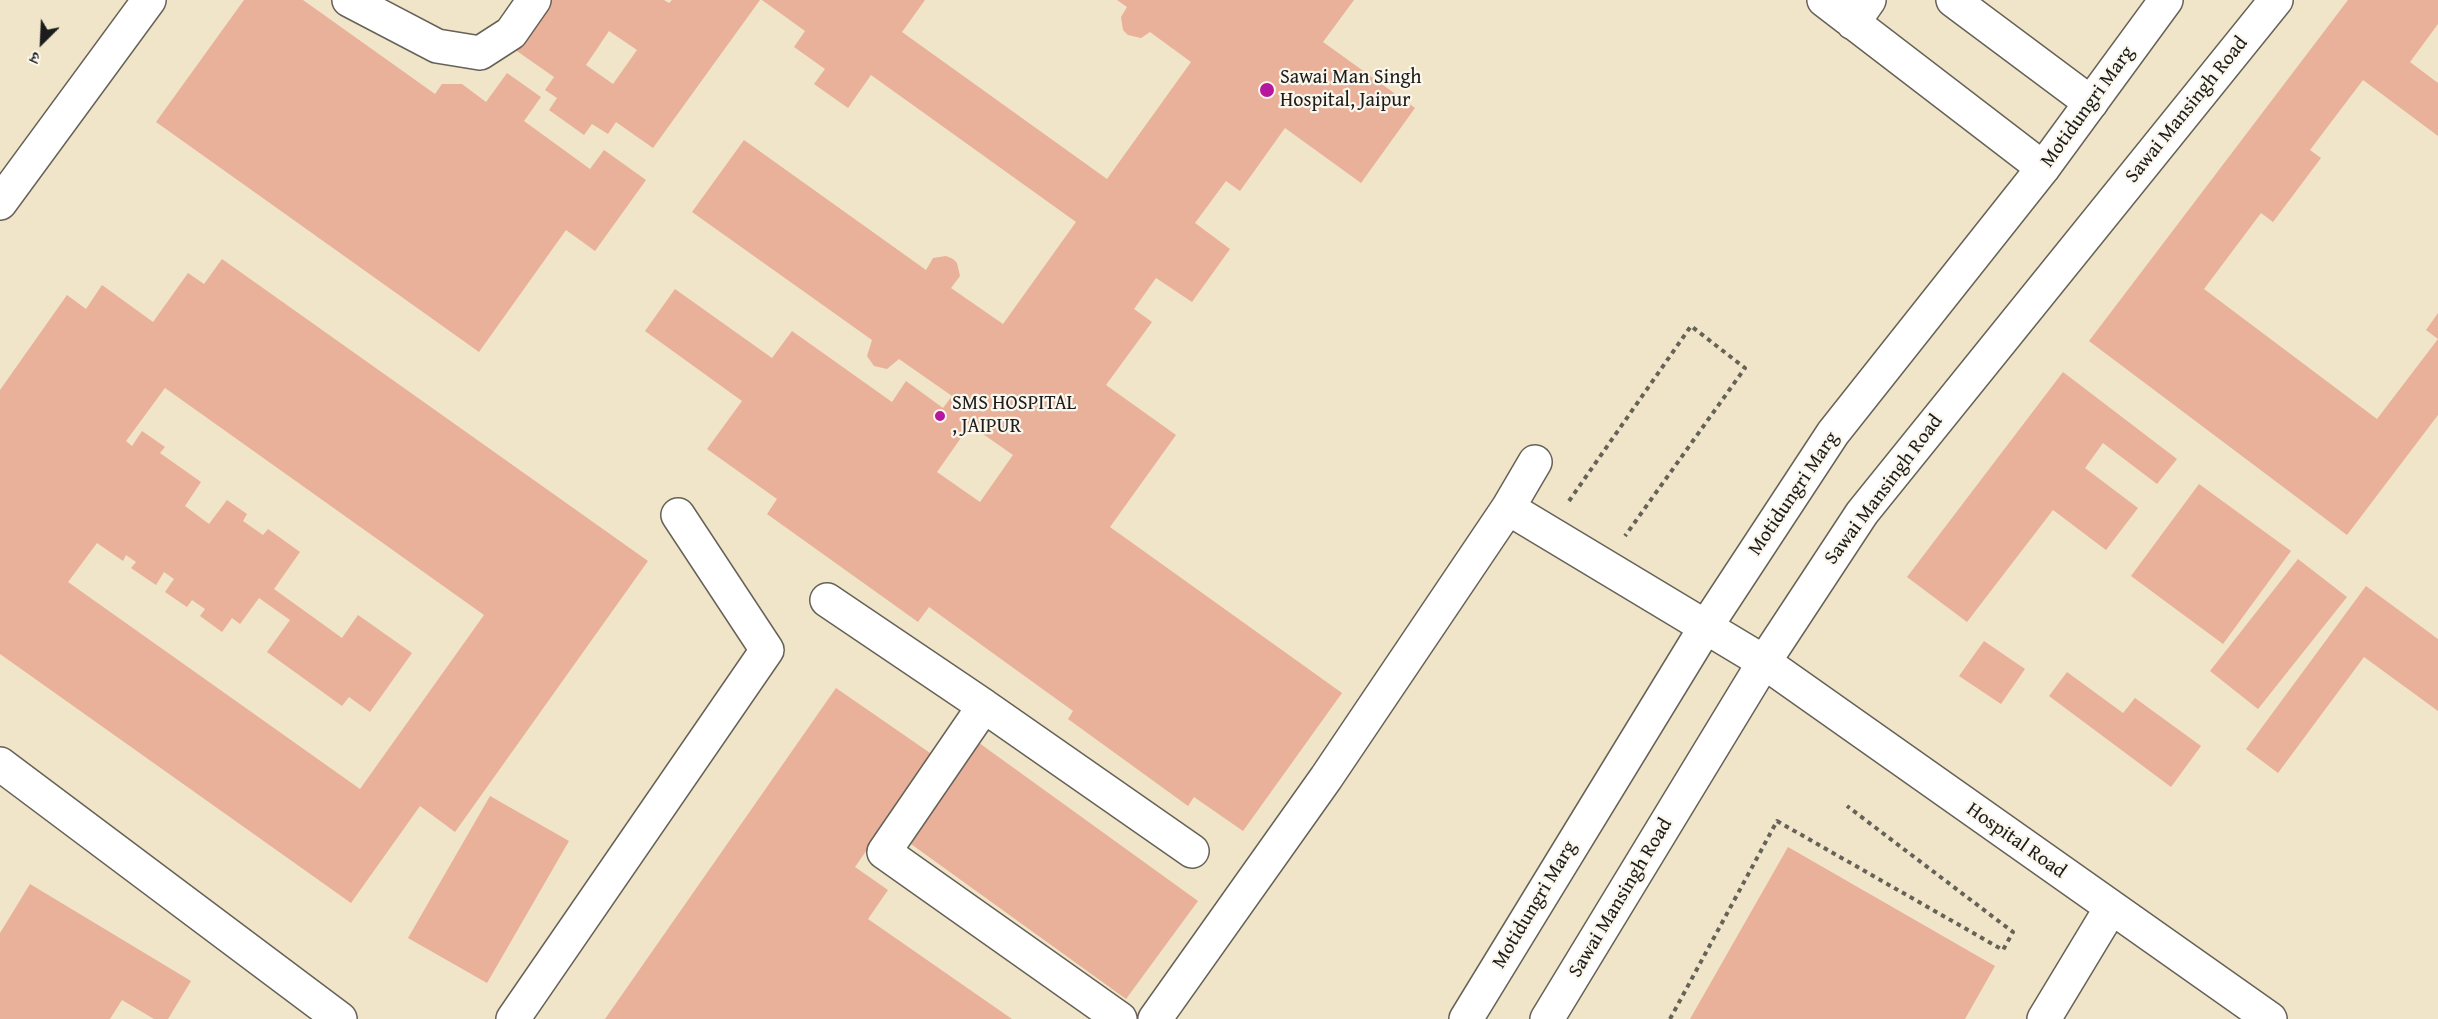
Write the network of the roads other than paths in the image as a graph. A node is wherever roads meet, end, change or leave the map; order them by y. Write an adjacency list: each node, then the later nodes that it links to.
1 (149, 0): 11 (main road)
2 (349, 0): 3 (main road)
3 (534, 0)
4 (1824, 0): 8 (main road)
5 (1953, 0): 9 (main road)
6 (2166, 0): 9 (main road, Motidungri Marg)
7 (2276, 0): 17 (main road, Sawai Mansingh Road)
8 (1861, 12): 10 (main road)
9 (2091, 103): 10 (main road, Motidungri Marg)
10 (2043, 168): 16 (main road, Motidungri Marg)
11 (0, 203)
12 (1535, 462): 13 (main road)
13 (1508, 508): 16 (main road, Hospital Road); 25 (main road)
14 (678, 515): 23 (main road)
15 (827, 600): 18 (main road)
16 (1705, 628): 17 (main road, Hospital Road); 26 (main road, Motidungri Marg)
17 (1764, 662): 21 (main road, Hospital Road); 27 (main road, Sawai Mansingh Road)
18 (984, 706): 20 (main road); 24 (main road)
19 (0, 764): 22 (main road)
20 (1192, 851)
21 (2111, 908): 28 (main road); 29 (main road, Hospital Road)
22 (340, 1019)
23 (513, 1019)
24 (1120, 1019)
25 (1155, 1019)
26 (1466, 1019)
27 (1547, 1019)
28 (2044, 1019)
29 (2270, 1019)

